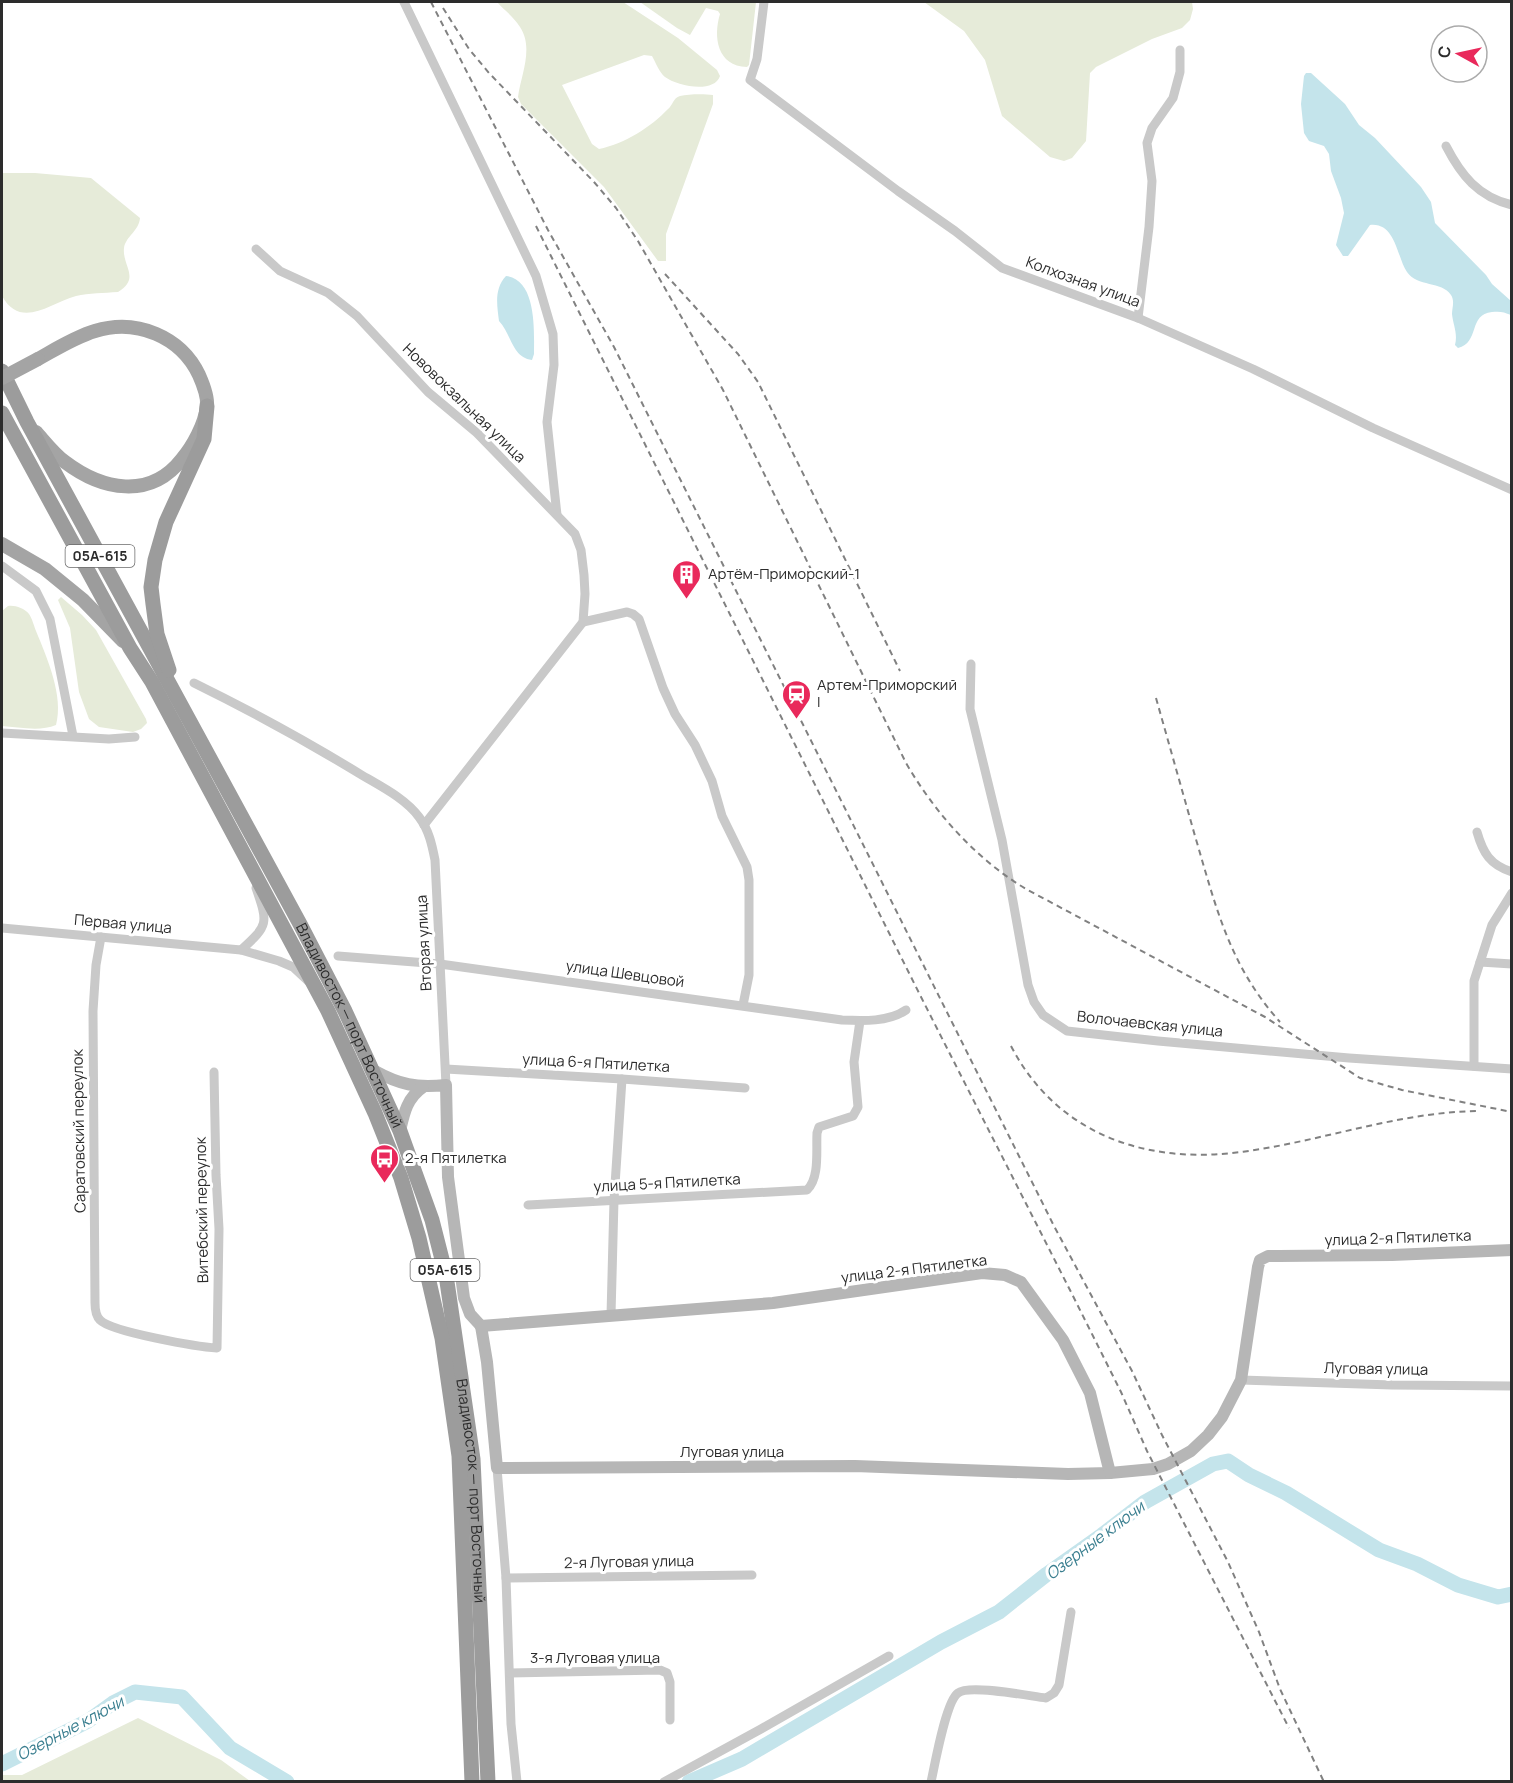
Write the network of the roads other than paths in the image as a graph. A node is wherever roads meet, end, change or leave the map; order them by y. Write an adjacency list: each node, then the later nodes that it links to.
1 (404, 2): 14 (street)
2 (764, 2): 7 (street, Колхозная улица)
3 (1180, 50): 7 (street)
4 (1446, 146): 5 (street)
5 (1512, 205)
6 (256, 249): 14 (street, Нововокзальная улица)
7 (1138, 318): 13 (street, Колхозная улица)
8 (2, 371): 12 (highway, Владивосток — порт Восточный / 05А-615)
9 (2, 378): 10 (main road, bridge)
10 (207, 406): 12 (main road); 21 (highway)
11 (2, 413): 18 (highway, Владивосток — порт Восточный / 05А-615)
12 (27, 422): 21 (highway, Владивосток — порт Восточный / 05А-615)
13 (1512, 490)
14 (557, 515): 17 (street, Нововокзальная улица)
15 (2, 544): 18 (main road)
16 (2, 567): 23 (street)
17 (584, 622): 25 (street); 38 (street)
18 (130, 648): 27 (highway, Владивосток — порт Восточный / 05А-615)
19 (971, 664): 41 (street, Волочаевская улица)
20 (194, 682): 25 (street, Вторая улица)
21 (172, 690): 44 (highway, Владивосток — порт Восточный / 05А-615)
22 (2, 733): 23 (street)
23 (73, 736): 24 (street)
24 (135, 737)
25 (424, 825): 35 (street, Вторая улица)
26 (1477, 832): 28 (street)
27 (247, 859): 32 (street); 37 (highway, Владивосток — порт Восточный / 05А-615)
28 (1512, 872)
29 (1512, 893): 34 (street)
30 (2, 928): 31 (street, Первая улица)
31 (101, 937): 32 (street, Первая улица); 56 (street, Саратовский переулок)
32 (241, 950): 37 (street, Первая улица)
33 (338, 956): 35 (street, улица Шевцовой)
34 (1480, 962): 36 (street); 41 (street)
35 (440, 964): 38 (street, улица Шевцовой); 42 (street, Вторая улица)
36 (1512, 964)
37 (314, 987): 67 (highway, Владивосток — порт Восточный / 05А-615)
38 (742, 1005): 40 (street, улица Шевцовой)
39 (906, 1010): 40 (street, улица Шевцовой)
40 (860, 1021): 51 (street, улица 5-я Пятилетка)
41 (1474, 1066): 43 (street, Волочаевская улица)
42 (446, 1069): 46 (street, улица 6-я Пятилетка); 47 (street, Вторая улица)
43 (1512, 1069)
44 (373, 1070): 48 (main road); 50 (highway, Владивосток — порт Восточный / 05А-615)
45 (214, 1072): 56 (street, Витебский переулок)
46 (622, 1079): 49 (street, улица 6-я Пятилетка); 51 (street)
47 (446, 1085): 48 (main road); 55 (main road, Вторая улица)
48 (423, 1087): 50 (main road)
49 (745, 1088)
50 (399, 1131): 68 (highway, Владивосток — порт Восточный / 05А-615)
51 (614, 1200): 52 (street, улица 5-я Пятилетка); 54 (street)
52 (528, 1205)
53 (1512, 1250): 57 (main road, улица 2-я Пятилетка)
54 (611, 1315): 55 (main road, улица 2-я Пятилетка); 60 (main road, улица 2-я Пятилетка)
55 (481, 1326): 59 (main road)
56 (217, 1348)
57 (1241, 1380): 58 (street, Луговая улица); 60 (main road, улица 2-я Пятилетка)
58 (1512, 1386)
59 (497, 1468): 60 (main road, Луговая улица); 62 (street)
60 (1110, 1473)
61 (752, 1575): 62 (street, 2-я Луговая улица)
62 (506, 1578): 65 (street)
63 (1071, 1612): 71 (street)
64 (889, 1656): 70 (street)
65 (510, 1673): 66 (street, 3-я Луговая улица); 69 (street)
66 (670, 1720)
67 (472, 1782)
68 (488, 1782)
69 (517, 1782)
70 (664, 1782)
71 (932, 1782)

